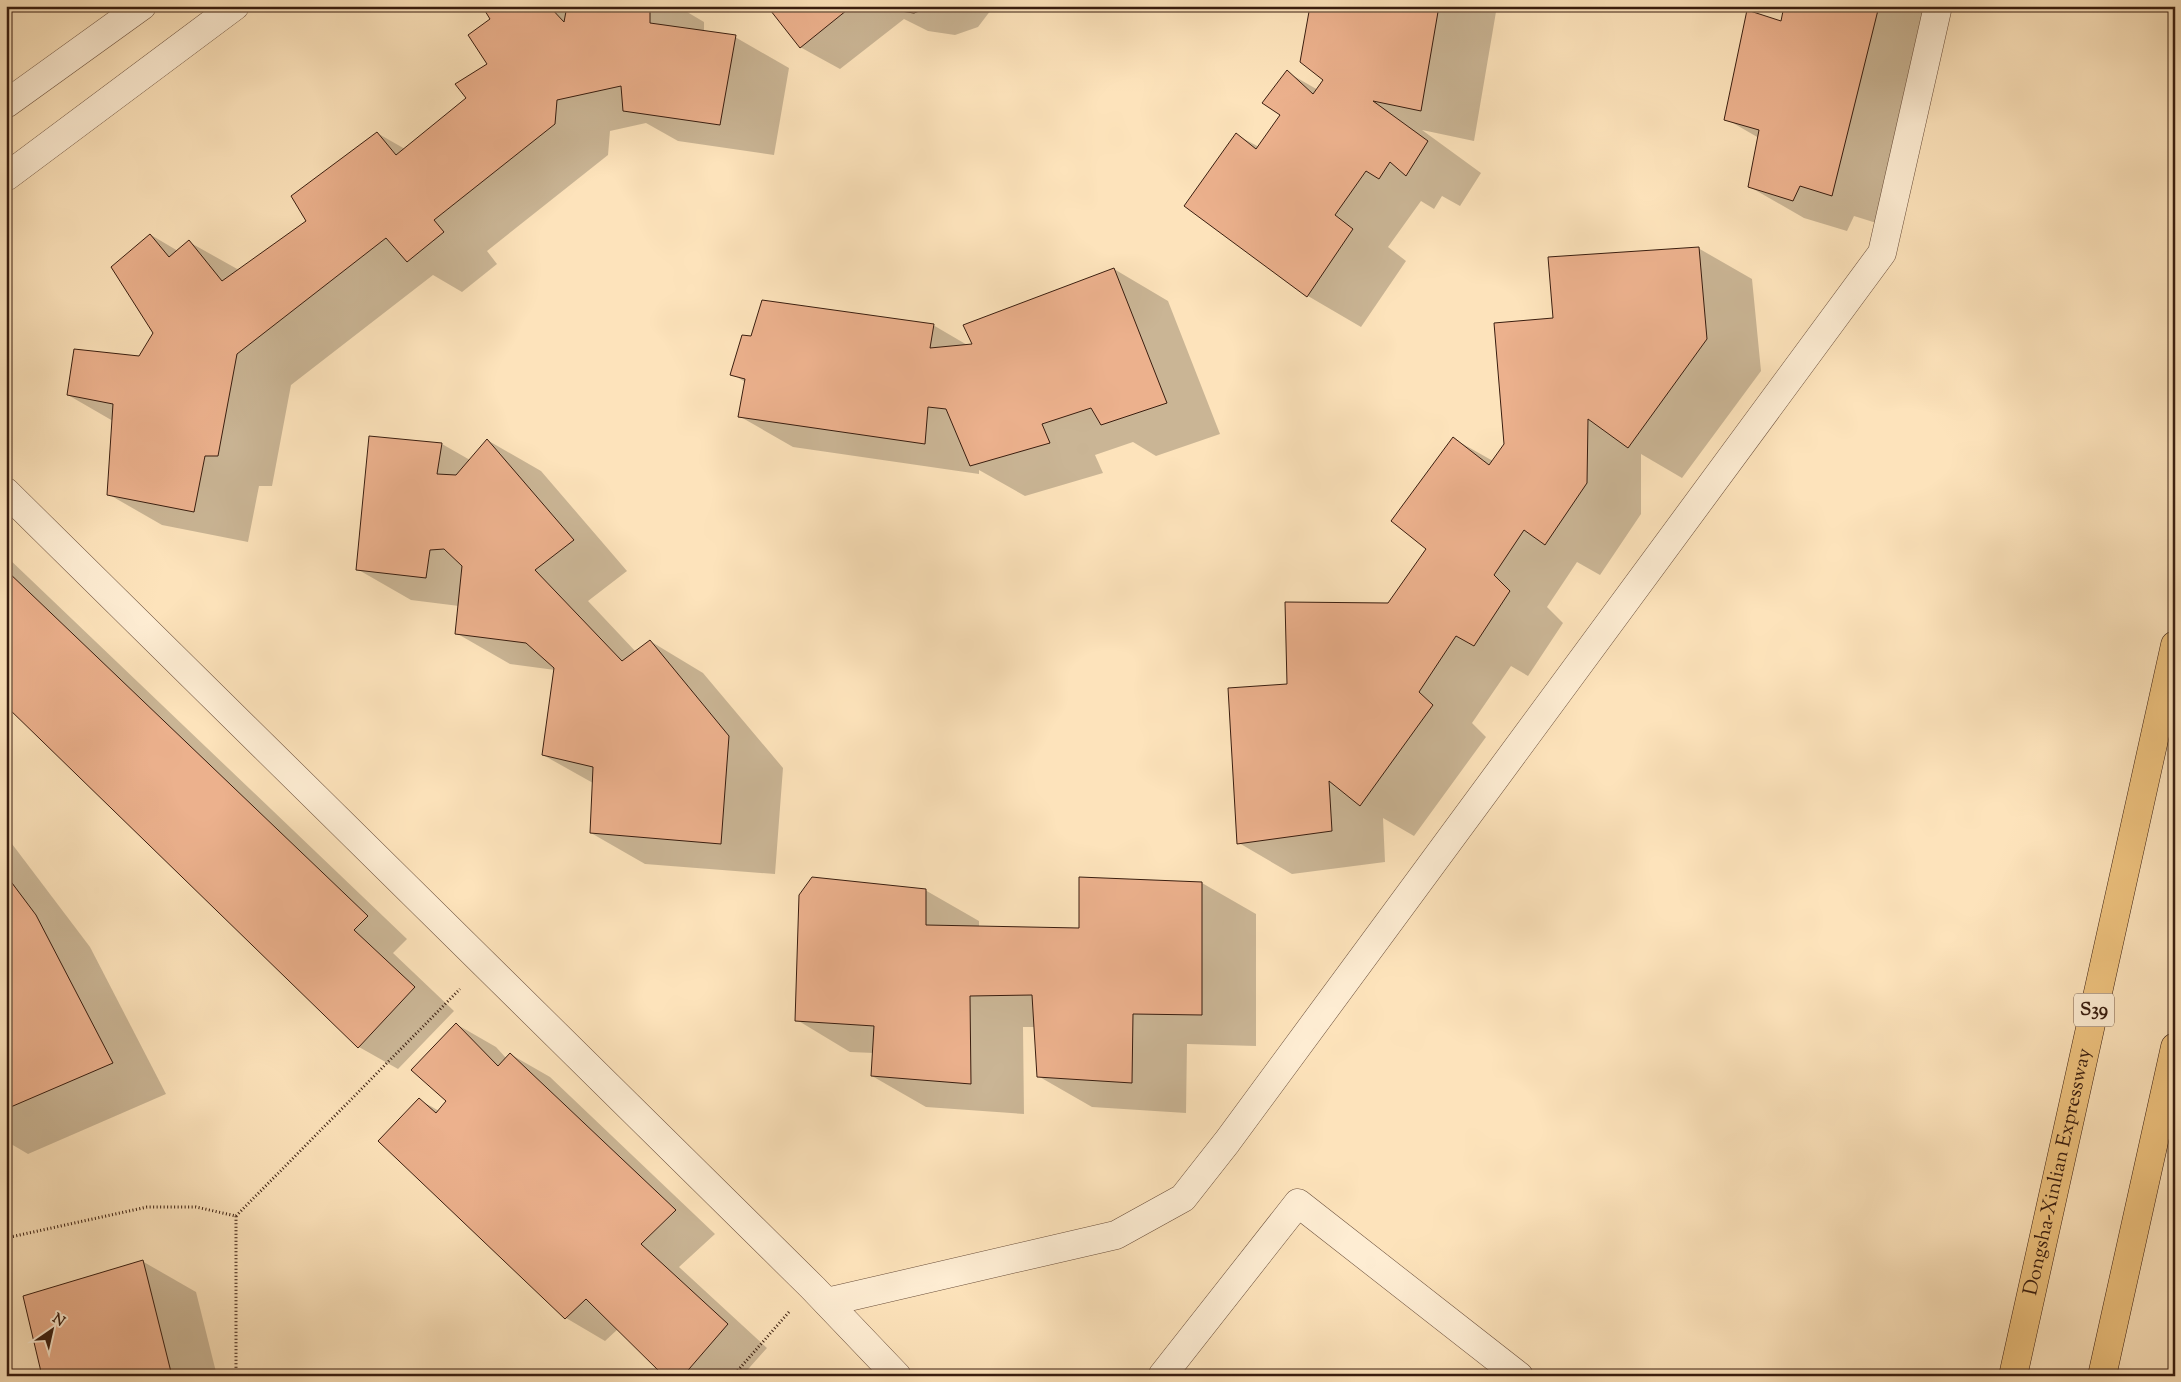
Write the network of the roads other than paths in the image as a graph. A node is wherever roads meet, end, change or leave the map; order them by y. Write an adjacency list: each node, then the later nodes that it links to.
1 (142, 6): 4 (street)
2 (235, 6): 5 (street)
3 (1938, 6): 9 (street)
4 (6, 104)
5 (6, 177)
6 (6, 492): 9 (street)
7 (2175, 645): 13 (highway, Dongsha-Xinlian Expressway / S39)
8 (2175, 1047): 14 (highway)
9 (820, 1295): 10 (street)
10 (897, 1376)
11 (1162, 1376): 12 (street)
12 (1519, 1376)
13 (2013, 1376)
14 (2102, 1376)

